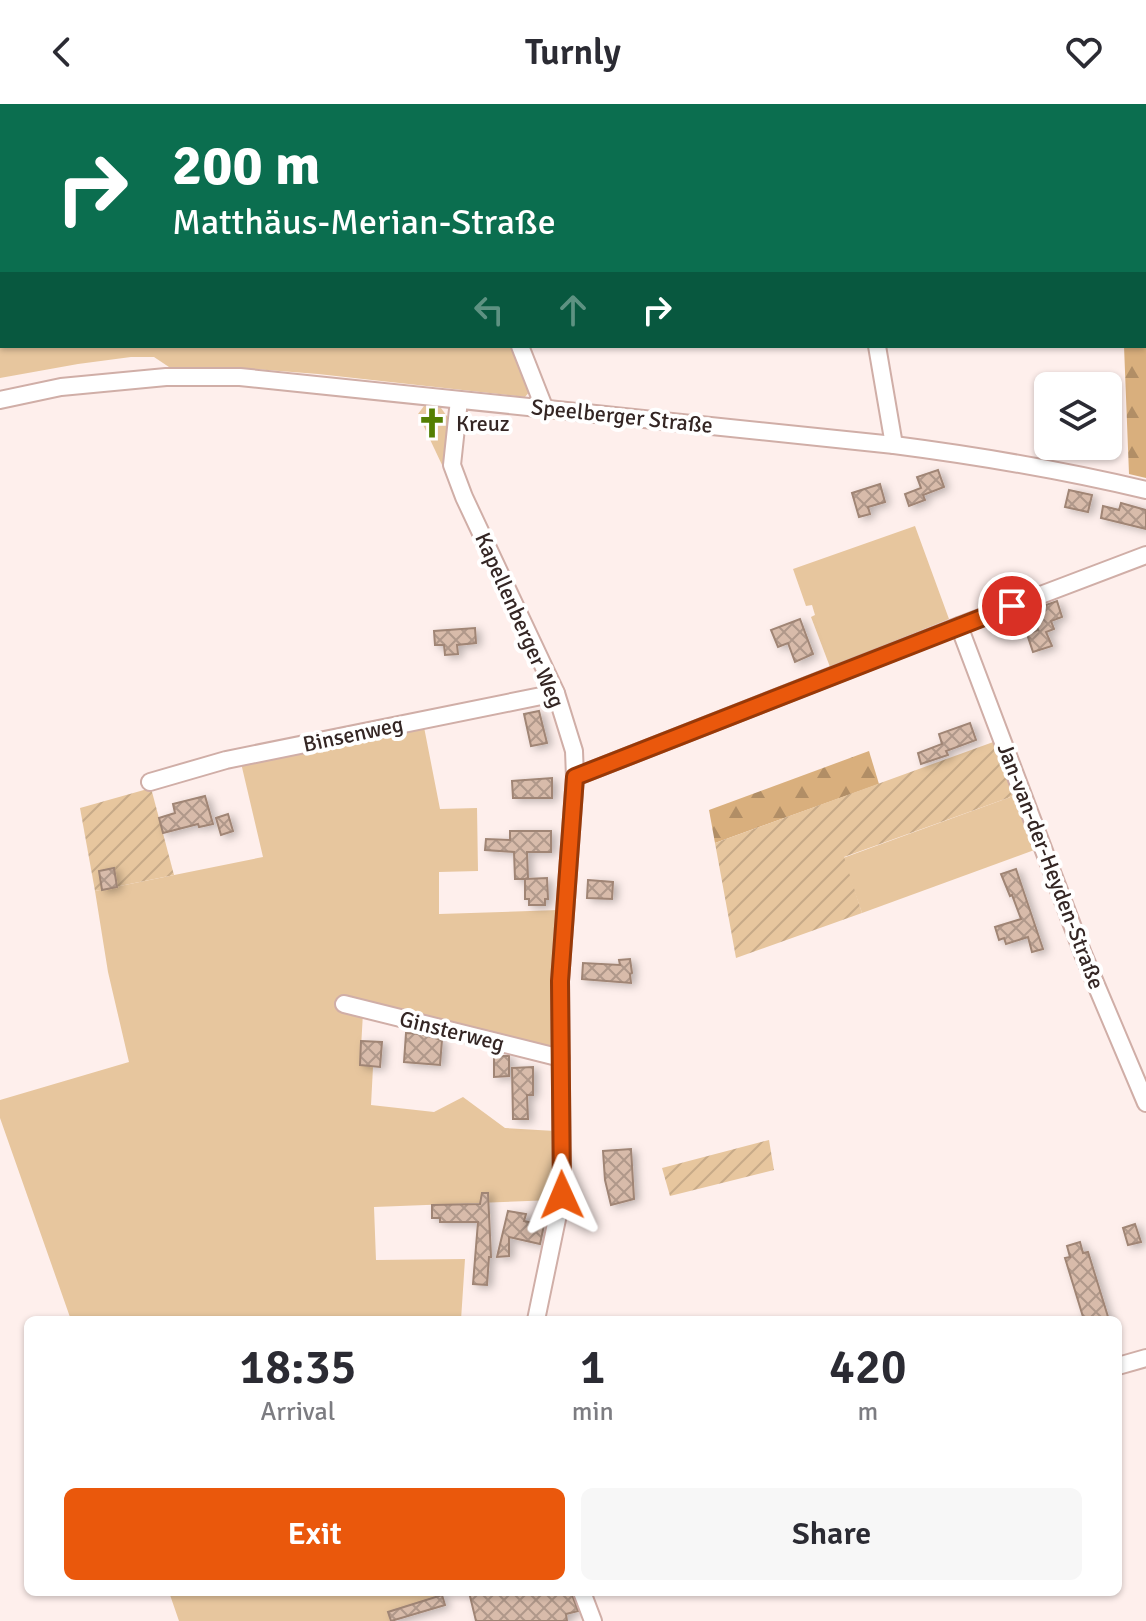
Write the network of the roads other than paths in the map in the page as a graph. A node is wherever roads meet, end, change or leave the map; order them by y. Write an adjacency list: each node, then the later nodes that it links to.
1 (521, 348): 5 (street)
2 (877, 348): 6 (street)
3 (0, 400): 4 (street, Speelberger Straße)
4 (459, 400): 5 (street, Speelberger Straße); 10 (street, Kapellenberger Weg)
5 (544, 407): 6 (street, Speelberger Straße)
6 (894, 445): 7 (street, Speelberger Straße)
7 (1146, 490)
8 (1146, 555): 9 (street)
9 (959, 626): 11 (street); 15 (street, Jan-van-der-Heyden-Straße)
10 (556, 693): 11 (street, Kapellenberger Weg); 12 (street, Binsenweg)
11 (575, 777): 14 (street, Kapellenberger Weg)
12 (150, 782)
13 (344, 1004): 14 (street, Ginsterweg)
14 (561, 1058): 16 (street, Kapellenberger Weg)
15 (1146, 1103)
16 (537, 1316)
17 (1146, 1358): 18 (street)
18 (1122, 1365)
19 (584, 1596): 20 (street)
20 (593, 1621)

